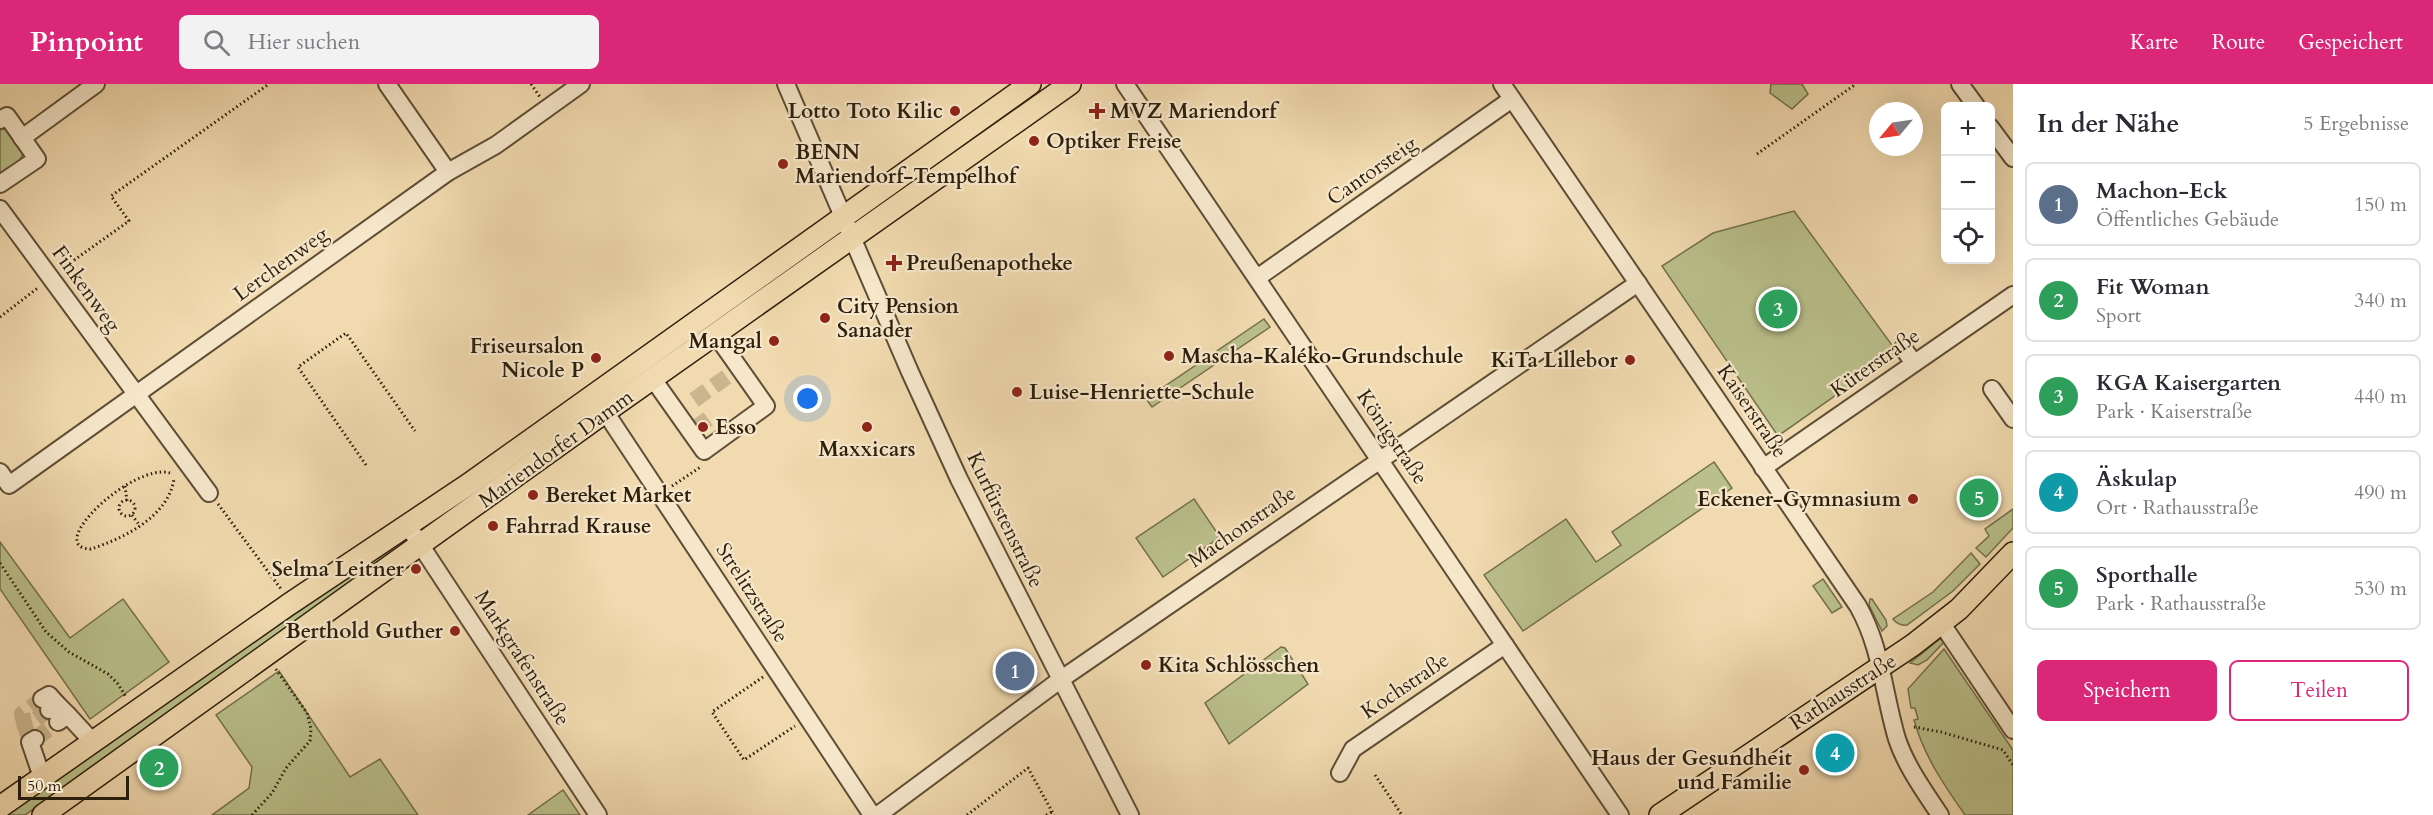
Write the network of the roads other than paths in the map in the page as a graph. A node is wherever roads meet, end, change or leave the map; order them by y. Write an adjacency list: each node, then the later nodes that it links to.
1 (96, 84): 14 (street)
2 (387, 84): 16 (street)
3 (581, 84): 16 (street, Lerchenweg)
4 (786, 84): 19 (street, Kurfürstenstraße)
5 (1030, 84): 19 (main road, Mariendorfer Damm)
6 (1070, 84): 20 (main road, Mariendorfer Damm)
7 (1125, 84): 21 (street, Königstraße)
8 (1502, 84): 10 (street, Kaiserstraße)
9 (1961, 84): 11 (street)
10 (1512, 99): 21 (street, Cantorsteig); 22 (street, Kaiserstraße)
11 (1973, 102)
12 (0, 120): 14 (street)
13 (1995, 134): 15 (street)
14 (22, 138): 17 (street)
15 (2013, 158)
16 (448, 172): 29 (street, Lerchenweg)
17 (0, 184)
18 (0, 208): 29 (street, Finkenweg)
19 (845, 218): 20 (street, Kurfürstenstraße); 30 (main road, Mariendorfer Damm)
20 (854, 237): 24 (main road, Mariendorfer Damm); 42 (street, Kurfürstenstraße)
21 (1257, 278): 32 (street, Königstraße)
22 (1638, 283): 32 (street, Machonstraße); 33 (street, Kaiserstraße)
23 (2013, 295): 26 (street, Küterstraße)
24 (716, 335): 27 (main road, Mariendorfer Damm); 27 (street)
25 (1903, 348): 26 (street)
26 (1914, 363): 33 (street, Küterstraße)
27 (653, 379): 30 (main road, Mariendorfer Damm)
28 (1992, 389): 31 (street)
29 (136, 395): 34 (street, Lerchenweg); 35 (street, Finkenweg)
30 (600, 404): 36 (main road, Mariendorfer Damm); 37 (main road, Mariendorfer Damm); 52 (street, Strelitzstraße)
31 (2013, 418)
32 (1380, 460): 40 (street, Königstraße); 42 (street, Machonstraße)
33 (1763, 468): 41 (street, Kaiserstraße)
34 (4, 479)
35 (209, 493)
36 (408, 526): 37 (street, Markgrafenstraße); 46 (main road, Mariendorfer Damm)
37 (421, 546): 50 (main road, Mariendorfer Damm); 51 (street, Markgrafenstraße)
38 (2013, 553): 39 (main road, Rathausstraße)
39 (1942, 624): 41 (main road, Rathausstraße); 44 (street)
40 (1505, 645): 47 (street, Kochstraße); 55 (street, Königstraße)
41 (1881, 665): 56 (main road, Rathausstraße); 57 (street, Kaiserstraße)
42 (1060, 680): 53 (street, Machonstraße); 54 (street, Kurfürstenstraße)
43 (55, 710): 46 (street)
44 (2013, 730)
45 (31, 739): 48 (street)
46 (92, 741): 48 (main road, Mariendorfer Damm)
47 (1340, 773)
48 (42, 777): 49 (main road, Mariendorfer Damm)
49 (0, 807)
50 (43, 815)
51 (598, 815)
52 (872, 815)
53 (878, 815)
54 (1130, 815)
55 (1620, 815)
56 (1660, 815)
57 (1940, 815)

